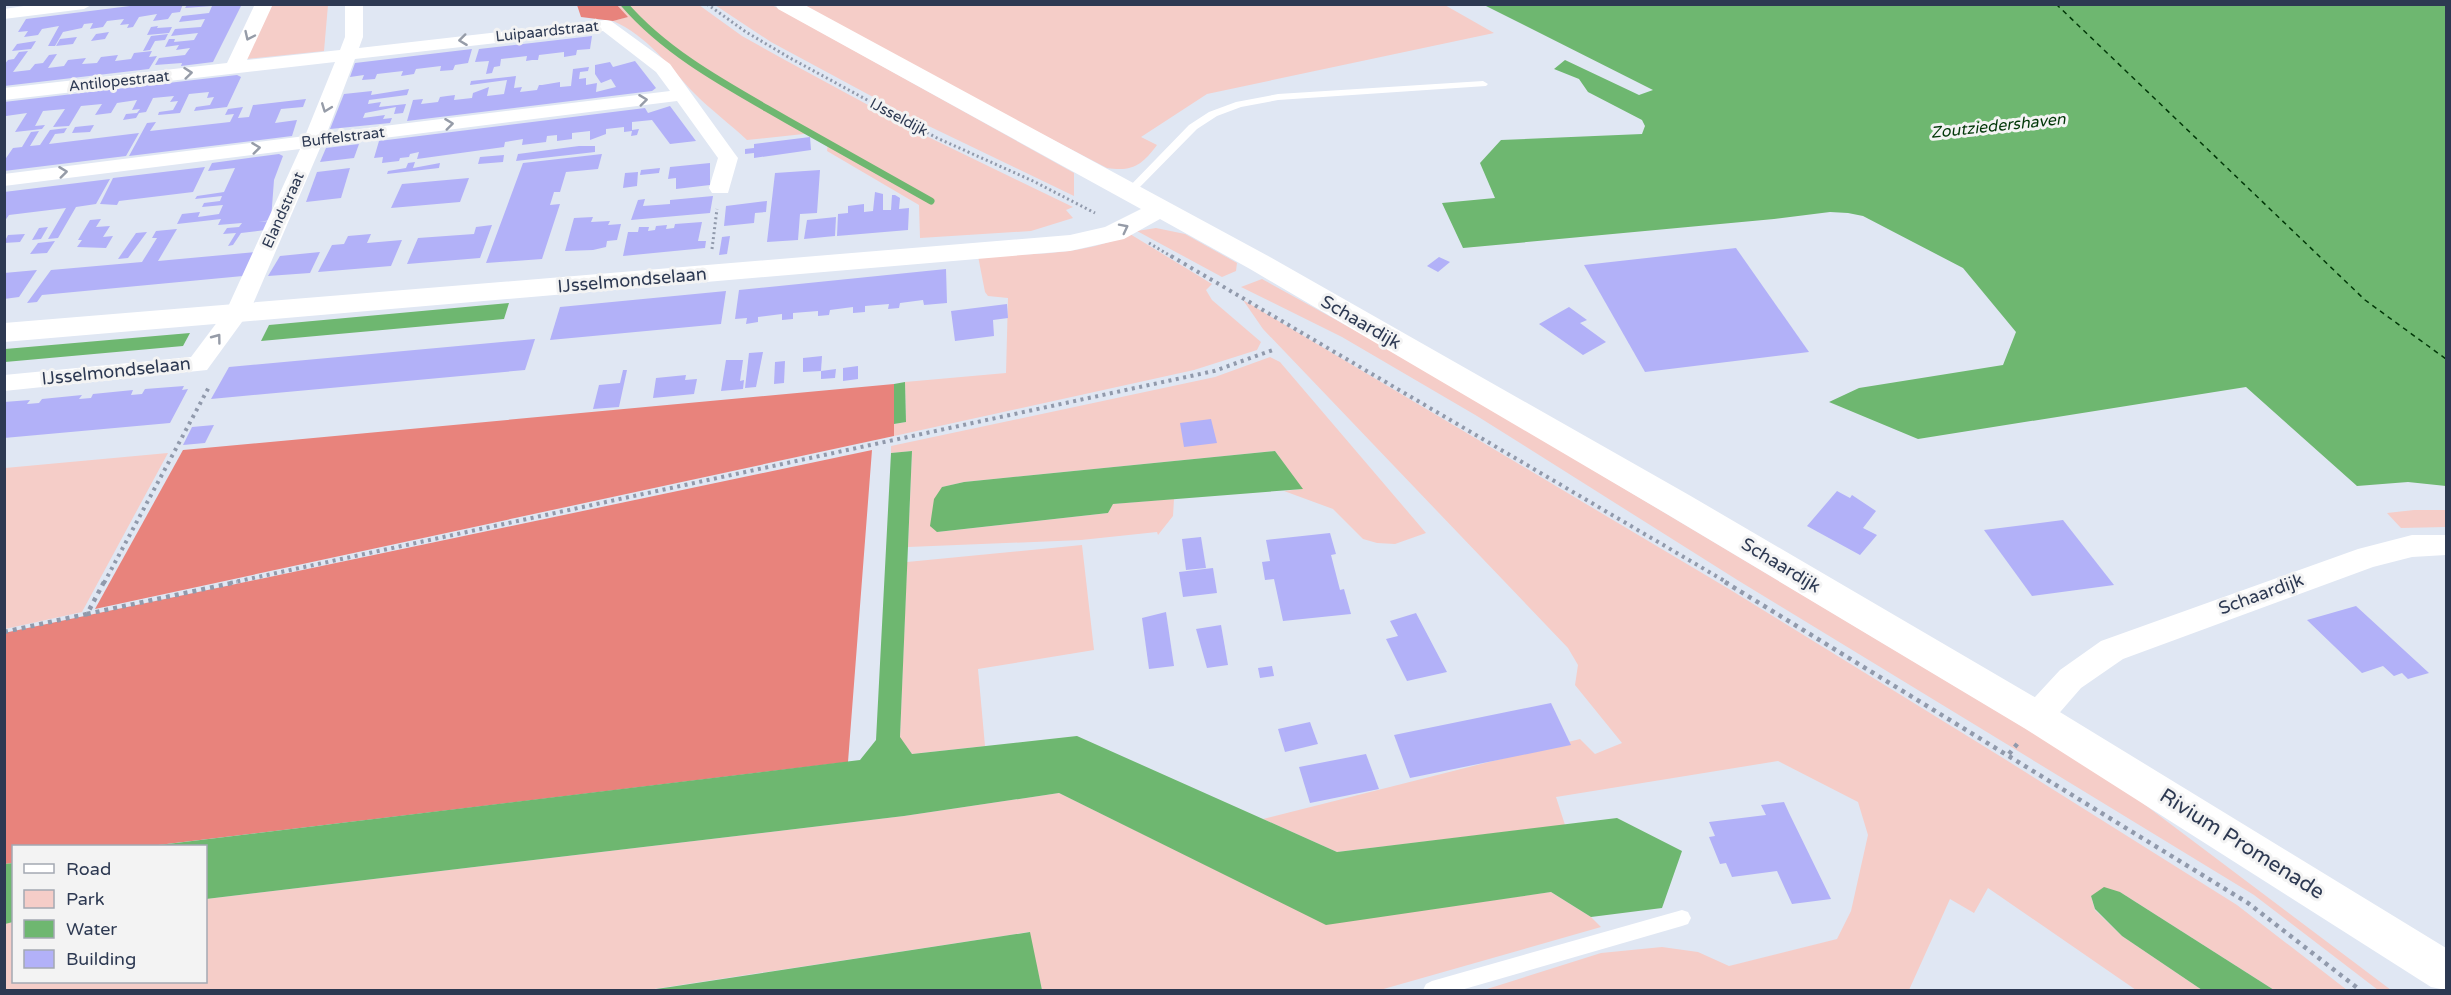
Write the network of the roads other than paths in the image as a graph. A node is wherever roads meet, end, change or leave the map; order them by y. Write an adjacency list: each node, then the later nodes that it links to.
1 (84, 4): 5 (street)
2 (264, 4): 7 (street, one-way to 7)
3 (354, 4): 6 (street, Elandstraat)
4 (786, 4): 14 (street)
5 (4, 14)
6 (346, 53): 7 (street, Luipaardstraat); 10 (street, Luipaardstraat, one-way to 6); 11 (street, Elandstraat, one-way to 11)
7 (234, 68): 9 (street, Antilopestraat, one-way to 7)
8 (1483, 84): 14 (lane)
9 (4, 94)
10 (681, 95): 11 (street, Buffelstraat, one-way to 10); 13 (street, Luipaardstraat)
11 (314, 140): 12 (street, Buffelstraat, one-way to 11); 17 (street, Elandstraat)
12 (4, 180)
13 (720, 188)
14 (1130, 192): 15 (street, Schaardijk); 16 (street, IJsselmondselaan)
15 (1160, 208): 16 (street, IJsselmondselaan, one-way to 15); 21 (street, Schaardijk)
16 (1026, 245): 17 (street, IJsselmondselaan)
17 (238, 311): 18 (street, IJsselmondselaan); 19 (street, IJsselmondselaan, one-way to 17)
18 (4, 333)
19 (4, 383)
20 (2446, 545): 21 (street, Schaardijk)
21 (2037, 717): 23 (street, Rivium Promenade)
22 (1682, 918): 24 (lane)
23 (2446, 972)
24 (1432, 990)

